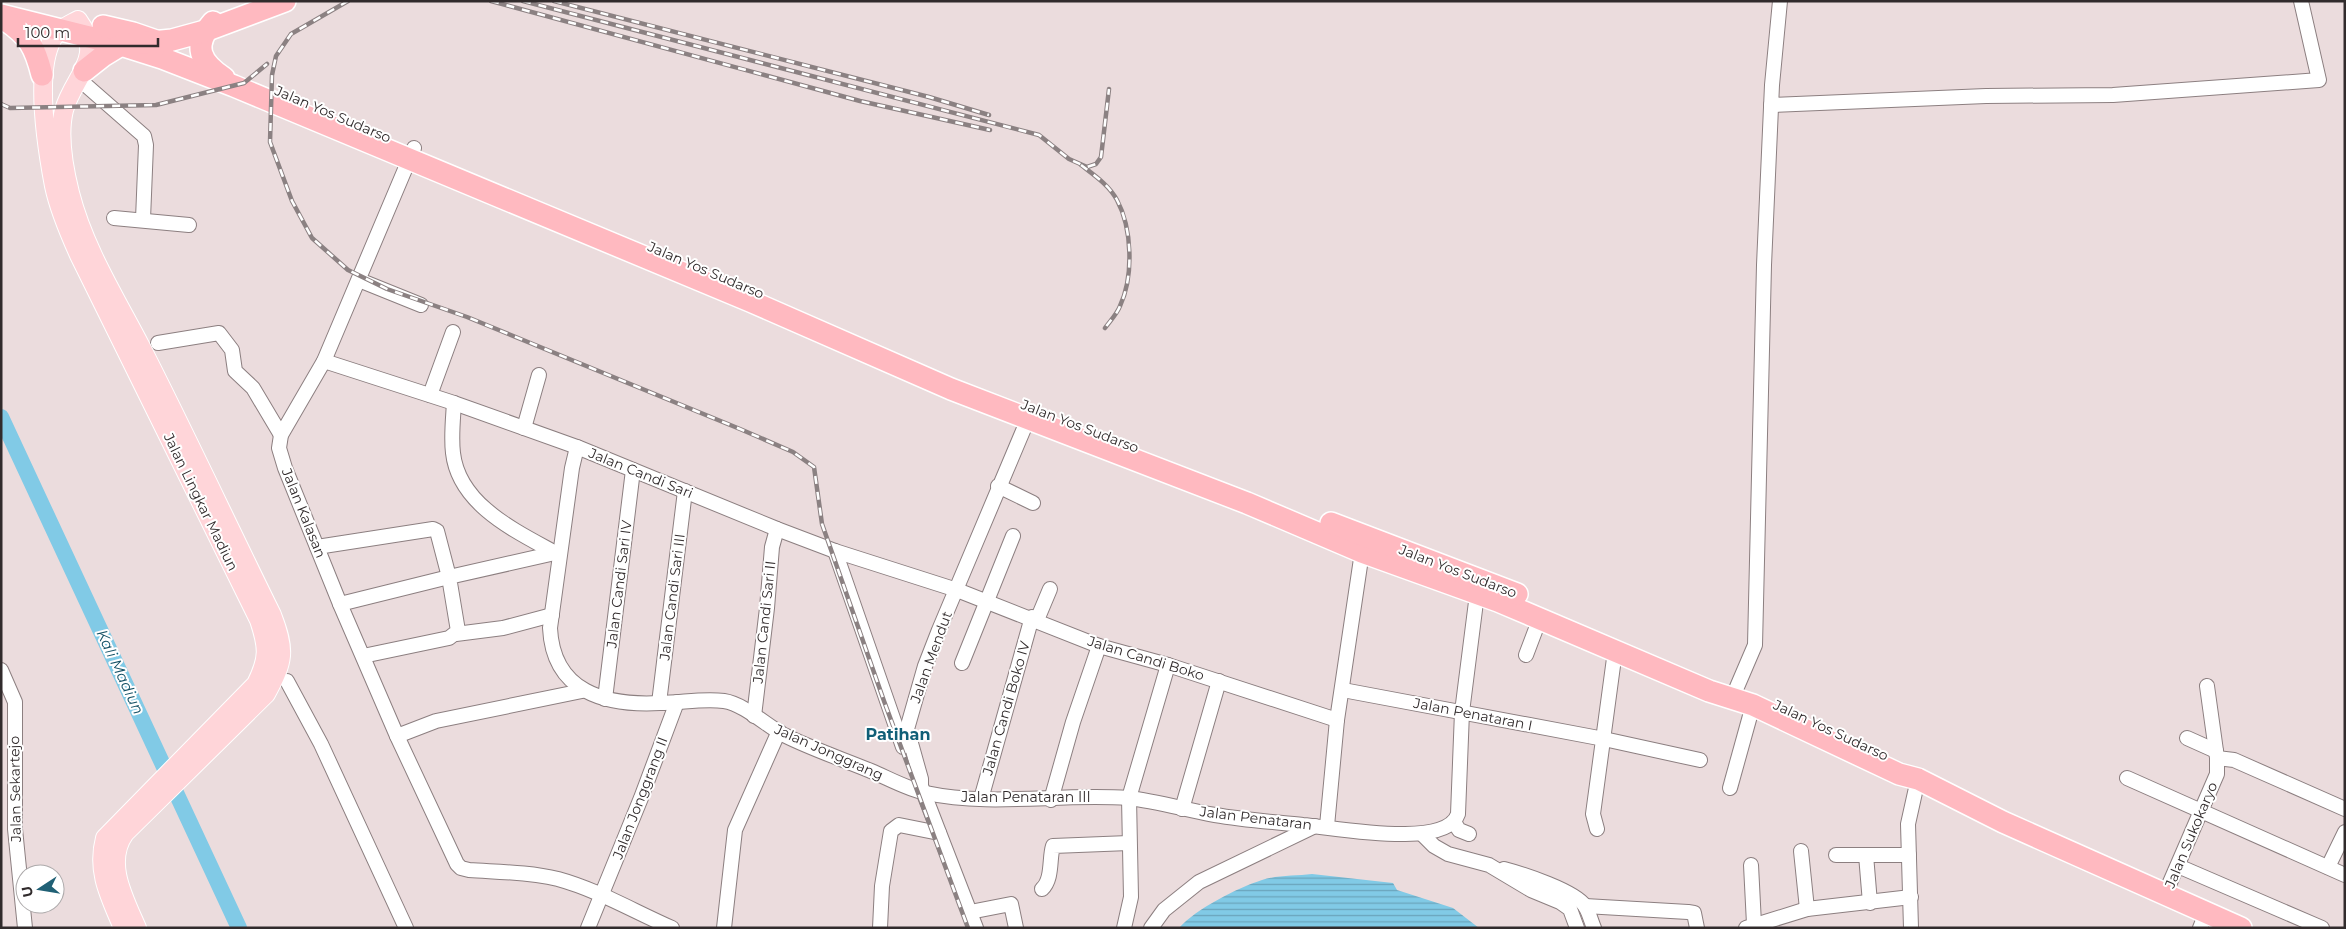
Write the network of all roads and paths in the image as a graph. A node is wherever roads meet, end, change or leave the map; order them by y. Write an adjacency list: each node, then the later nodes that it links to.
1 (251, 1): 7 (highway)
2 (285, 1): 7 (highway)
3 (1780, 1): 17 (street)
4 (2301, 1): 17 (street)
5 (1, 2): 8 (highway)
6 (1, 16): 9 (highway); 14 (highway)
7 (225, 17): 10 (highway); 11 (highway); 16 (highway)
8 (83, 29): 9 (highway); 11 (highway); 15 (main road, Jalan Lingkar Madiun)
9 (59, 31): 14 (main road, Jalan Lingkar Madiun)
10 (205, 31): 12 (highway); 13 (highway)
11 (127, 39): 12 (highway); 15 (highway); 16 (highway)
12 (159, 42): 13 (highway)
13 (205, 61): 16 (highway)
14 (42, 75): 23 (main road, Jalan Lingkar Madiun)
15 (82, 76): 20 (street); 23 (main road, Jalan Lingkar Madiun)
16 (238, 82): 18 (highway, Jalan Yos Sudarso)
17 (1771, 105): 67 (street)
18 (413, 153): 22 (street); 31 (highway, Jalan Yos Sudarso); 38 (highway, Jalan Yos Sudarso)
19 (114, 218): 20 (street)
20 (143, 219): 21 (street)
21 (189, 225)
22 (359, 280): 24 (street); 27 (street)
23 (106, 296): 96 (main road, Jalan Lingkar Madiun)
24 (422, 305)
25 (453, 332): 29 (street)
26 (158, 343): 33 (street)
27 (324, 362): 29 (street, Jalan Candi Sari); 33 (street)
28 (539, 374): 32 (street)
29 (430, 395): 30 (street, Jalan Candi Sari)
30 (454, 403): 32 (street, Jalan Candi Sari); 45 (street)
31 (1028, 419): 36 (street, Jalan Mendut); 38 (highway, Jalan Yos Sudarso)
32 (524, 428): 34 (street, Jalan Candi Sari)
33 (281, 435): 42 (street, Jalan Kalasan)
34 (577, 447): 35 (street, Jalan Candi Sari); 45 (street, Jalan Jonggrang)
35 (633, 470): 37 (street, Jalan Candi Sari); 71 (street, Jalan Candi Sari IV)
36 (998, 486): 39 (street); 48 (street, Jalan Mendut)
37 (685, 491): 40 (street, Jalan Candi Sari); 73 (street, Jalan Candi Sari III)
38 (1249, 498): 44 (highway, Jalan Yos Sudarso); 65 (highway, Jalan Yos Sudarso)
39 (1034, 503)
40 (777, 529): 43 (street, Jalan Candi Sari); 76 (street, Jalan Candi Sari II)
41 (1013, 536): 50 (street)
42 (317, 547): 46 (street); 51 (street, Jalan Kalasan)
43 (836, 551): 48 (street, Jalan Candi Sari); 78 (street)
44 (1362, 552): 49 (highway, Jalan Yos Sudarso); 70 (street, Jalan Penataran)
45 (558, 554): 46 (street); 52 (street, Jalan Jonggrang)
46 (449, 577): 51 (street); 55 (street)
47 (1050, 589): 54 (street, Jalan Candi Boko IV)
48 (957, 590): 50 (street, Jalan Candi Boko); 78 (street, Jalan Mendut)
49 (1477, 594): 53 (highway, Jalan Yos Sudarso); 75 (street)
50 (986, 601): 54 (street, Jalan Candi Boko); 60 (street)
51 (340, 604): 59 (street, Jalan Kalasan)
52 (552, 615): 55 (street); 69 (street, Jalan Jonggrang)
53 (1540, 618): 57 (highway, Jalan Yos Sudarso); 58 (street)
54 (1034, 619): 56 (street, Jalan Candi Boko); 90 (street, Jalan Candi Boko IV)
55 (456, 634): 59 (street)
56 (1099, 646): 61 (street, Jalan Candi Boko); 91 (street)
57 (1615, 651): 65 (highway, Jalan Yos Sudarso); 82 (street)
58 (1526, 654)
59 (363, 656): 80 (street, Jalan Kalasan)
60 (962, 663)
61 (1168, 665): 64 (street, Jalan Candi Boko); 89 (street)
62 (1, 670): 68 (street, Jalan Sekartejo)
63 (287, 681): 126 (street)
64 (1219, 681): 77 (street, Jalan Candi Boko); 92 (street)
65 (1711, 684): 67 (highway, Jalan Yos Sudarso); 74 (highway, Jalan Yos Sudarso)
66 (2207, 686): 83 (street, Jalan Sukokaryo)
67 (1737, 687): 86 (highway, Jalan Yos Sudarso)
68 (6, 690): 123 (street, Jalan Sekartejo)
69 (582, 690): 71 (street, Jalan Jonggrang); 80 (street)
70 (1343, 690): 75 (street, Jalan Penataran I); 77 (street, Jalan Penataran)
71 (605, 698): 73 (street, Jalan Jonggrang)
72 (677, 702): 73 (street, Jalan Jonggrang); 76 (street, Jalan Jonggrang); 114 (street, Jalan Jonggrang II)
73 (659, 704)
74 (1753, 705): 86 (highway, Jalan Yos Sudarso); 87 (street)
75 (1462, 712): 82 (street, Jalan Penataran I); 95 (street)
76 (754, 716): 79 (street, Jalan Jonggrang)
77 (1337, 720): 97 (street, Jalan Penataran)
78 (902, 728): 88 (street)
79 (779, 731): 88 (street, Jalan Jonggrang); 129 (street)
80 (397, 736): 114 (street, Jalan Kalasan)
81 (2187, 738): 83 (street)
82 (1604, 739): 84 (street, Jalan Penataran I); 98 (street)
83 (2217, 754): 93 (street); 94 (street, Jalan Sukokaryo)
84 (1700, 760)
85 (2126, 778): 94 (street)
86 (1918, 779): 106 (street); 115 (highway, Jalan Yos Sudarso)
87 (1730, 788)
88 (922, 789): 90 (street, Jalan Penataran III); 100 (street)
89 (1129, 798): 91 (street, Jalan Penataran III); 92 (street, Jalan Penataran); 103 (street)
90 (981, 799): 91 (street, Jalan Penataran III)
91 (1051, 800)
92 (1182, 809): 97 (street, Jalan Penataran)
93 (2345, 809)
94 (2203, 811): 110 (street, Jalan Sukokaryo); 111 (street)
95 (1454, 822): 101 (street); 102 (street)
96 (124, 826): 124 (main road, Jalan Lingkar Madiun); 125 (main road, Jalan Lingkar Madiun)
97 (1321, 826): 102 (street); 134 (street)
98 (1597, 829)
99 (2345, 832): 111 (street)
100 (939, 833): 120 (street); 130 (street)
101 (1469, 834)
102 (1428, 840): 109 (street)
103 (1129, 843): 113 (street); 133 (street)
104 (1801, 851): 119 (street)
105 (1836, 855): 107 (street)
106 (1909, 855): 107 (street); 116 (street)
107 (1866, 856): 117 (street)
108 (1751, 864): 122 (street)
109 (1489, 865): 118 (street); 135 (street)
110 (2178, 866): 115 (street, Jalan Sukokaryo); 140 (street)
111 (2328, 867): 112 (street)
112 (2345, 875)
113 (1042, 889)
114 (602, 894): 127 (street, Jalan Jonggrang II); 128 (street)
115 (2165, 894): 121 (highway, Jalan Yos Sudarso)
116 (1911, 898): 117 (street); 138 (street)
117 (1870, 903): 119 (street)
118 (1585, 906): 136 (street); 137 (street)
119 (1807, 909): 122 (street)
120 (970, 912): 131 (street); 132 (street)
121 (2203, 920): 139 (highway, Jalan Yos Sudarso)
122 (1750, 926)
123 (25, 928)
124 (123, 928)
125 (137, 928)
126 (406, 928)
127 (588, 928)
128 (672, 928)
129 (724, 928)
130 (880, 928)
131 (976, 928)
132 (1016, 928)
133 (1124, 928)
134 (1151, 928)
135 (1578, 928)
136 (1594, 928)
137 (1697, 928)
138 (1911, 928)
139 (2241, 928)
140 (2322, 928)

